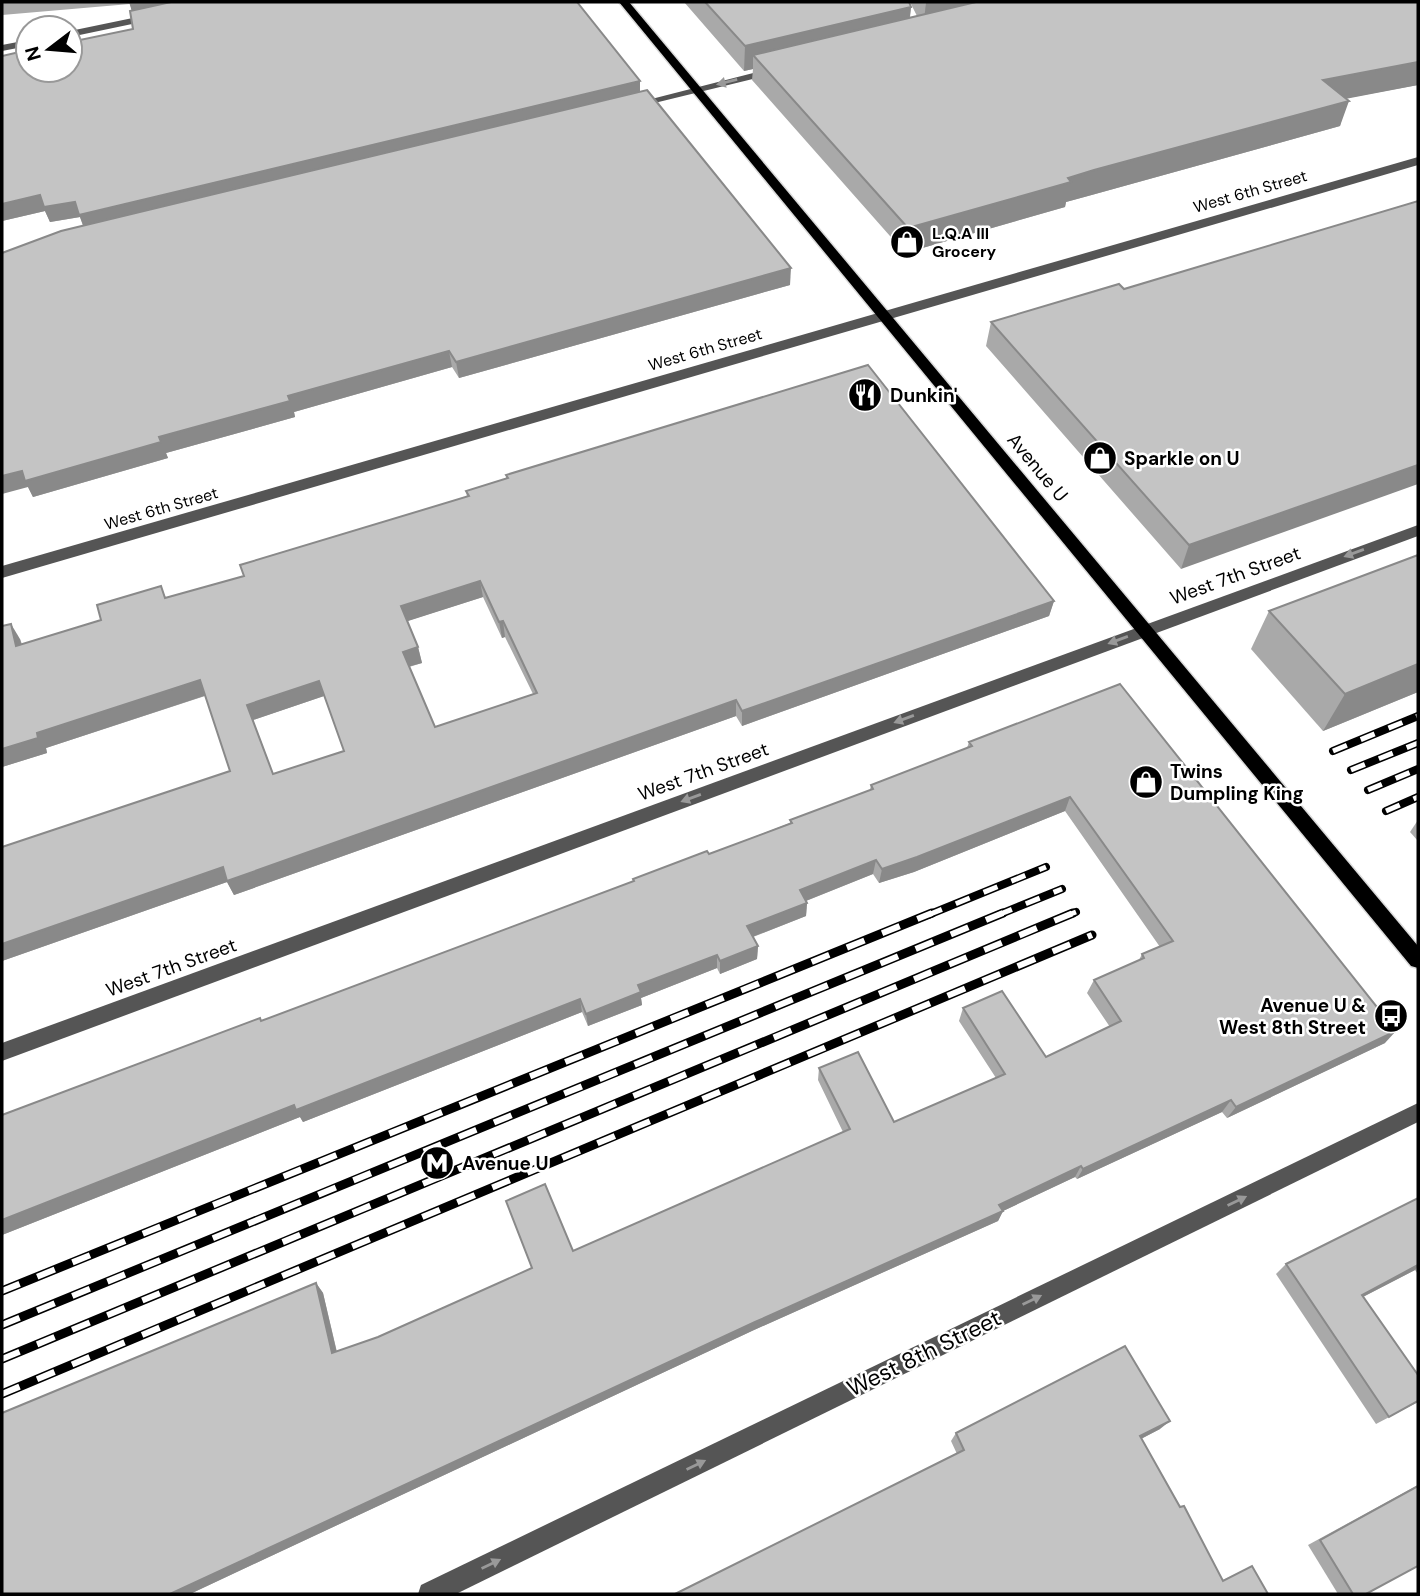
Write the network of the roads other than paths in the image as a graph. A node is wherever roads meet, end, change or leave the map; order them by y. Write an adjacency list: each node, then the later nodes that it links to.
1 (624, 2): 5 (main road, Avenue U)
2 (161, 15): 3 (street)
3 (84, 31)
4 (789, 67): 5 (street, one-way to 5)
5 (697, 89): 6 (street); 8 (main road, Avenue U)
6 (616, 109)
7 (1418, 161): 8 (street, West 6th Street)
8 (884, 316): 10 (street, West 6th Street); 11 (main road, Avenue U)
9 (1418, 530): 11 (street, West 7th Street, one-way to 11)
10 (2, 572)
11 (1145, 630): 12 (main road, Avenue U); 13 (street, West 7th Street, one-way to 13)
12 (1418, 960)
13 (2, 1052)
14 (1418, 1112): 15 (street, West 8th Street, one-way to 14)
15 (430, 1594)

